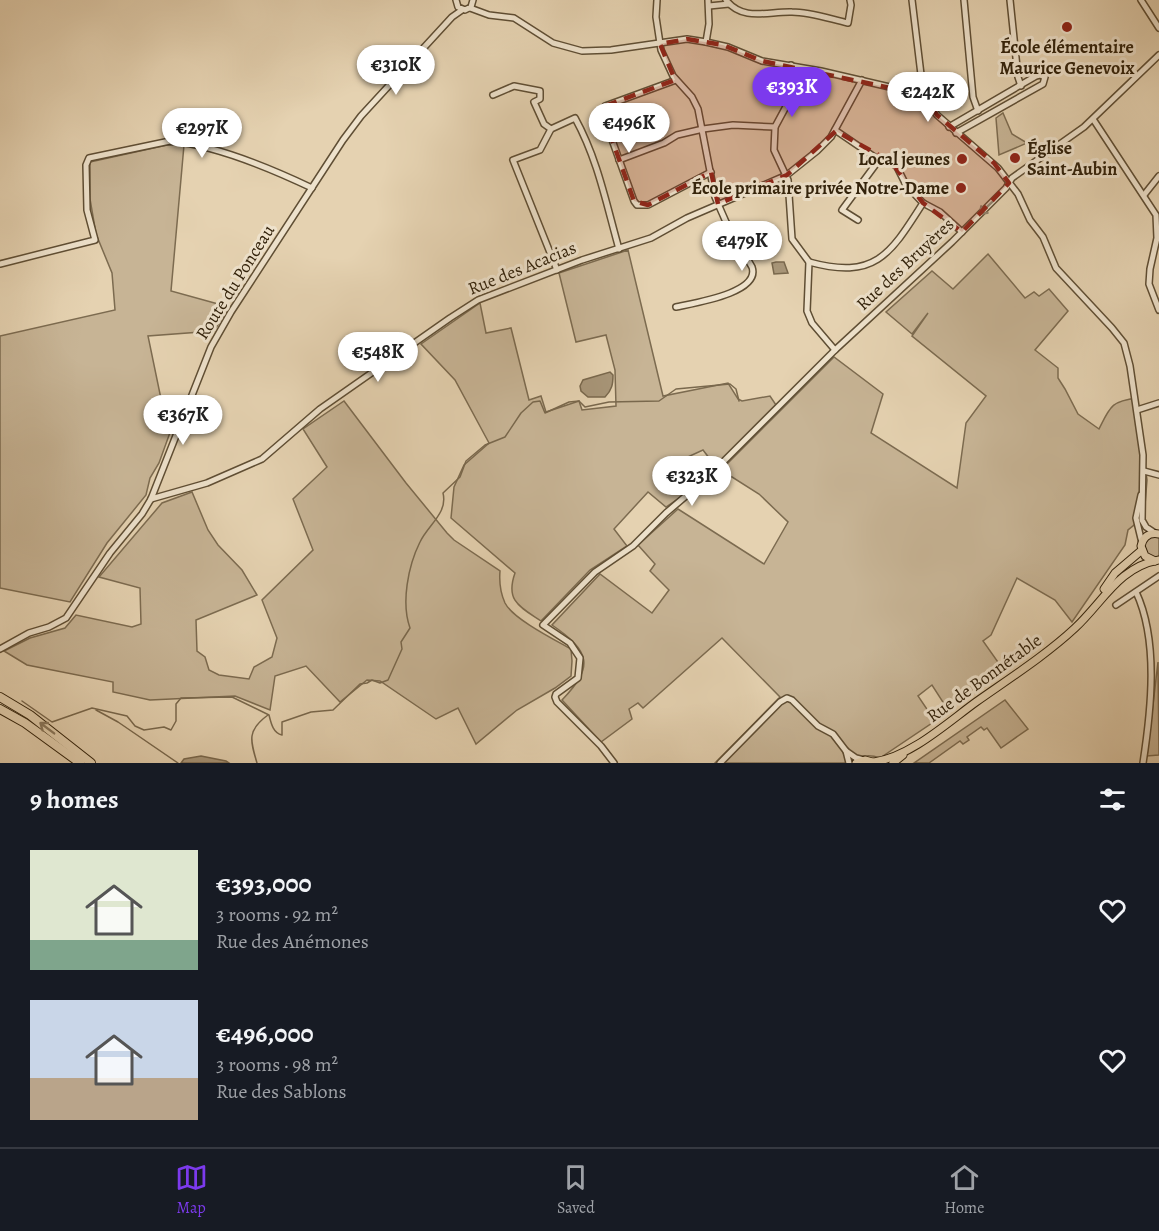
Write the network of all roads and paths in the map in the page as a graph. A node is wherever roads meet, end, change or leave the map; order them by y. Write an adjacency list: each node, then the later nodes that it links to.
1 (657, 0): 15 (street)
2 (850, 0): 8 (street)
3 (912, 0): 23 (street)
4 (964, 0): 24 (street)
5 (1010, 0): 20 (street)
6 (1141, 0): 13 (street)
7 (473, 1): 11 (street); 12 (street)
8 (728, 2): 9 (street)
9 (708, 3): 14 (street)
10 (458, 5): 11 (street); 39 (street, Route du Ponceau)
11 (470, 8): 12 (street)
12 (484, 14): 15 (street)
13 (1159, 28)
14 (706, 42): 15 (street); 17 (street)
15 (660, 44): 18 (street)
16 (1159, 55): 26 (street, Rue des Bruyères)
17 (791, 65): 19 (street); 27 (street)
18 (676, 80): 30 (street); 33 (street)
19 (862, 80): 23 (street); 31 (street, Rue des Acacias)
20 (1020, 85): 21 (street); 21 (street); 24 (street)
21 (1023, 93): 25 (street)
22 (492, 95): 29 (street)
23 (924, 95): 28 (street)
24 (977, 110): 25 (street); 28 (street)
25 (981, 117): 32 (street)
26 (1093, 119): 38 (street, Rue des Bruyères); 40 (street)
27 (775, 127): 30 (street); 36 (street)
28 (949, 127): 32 (street)
29 (551, 129): 45 (street); 48 (street)
30 (703, 129): 33 (street); 35 (street)
31 (835, 130): 34 (street); 36 (street, Rue des Acacias)
32 (956, 133): 38 (street)
33 (619, 160): 35 (street)
34 (879, 160): 41 (street); 43 (street)
35 (711, 172): 42 (street)
36 (787, 175): 42 (street, Rue des Acacias); 46 (street)
37 (1159, 176): 40 (street)
38 (1009, 183): 44 (street, Rue des Bruyères, one-way to 44); 53 (street)
39 (312, 188): 47 (street); 57 (street, Route du Ponceau)
40 (1144, 195): 50 (street)
41 (923, 203): 44 (street); 46 (street)
42 (718, 204): 45 (street, Rue des Acacias); 49 (street)
43 (858, 220)
44 (962, 232): 51 (street, Rue des Bruyères)
45 (619, 249): 48 (street, Rue des Acacias)
46 (809, 262): 51 (street)
47 (0, 264)
48 (557, 270): 57 (street, Rue des Acacias)
49 (676, 308)
50 (1159, 310)
51 (835, 350): 75 (street, Rue des Bruyères)
52 (1159, 403): 53 (street)
53 (1137, 410): 54 (street)
54 (1144, 471): 55 (street); 56 (street)
55 (1159, 476)
56 (1143, 489): 58 (street); 59 (street)
57 (151, 499): 65 (street, Route du Ponceau)
58 (1157, 533): 59 (main road)
59 (1142, 546): 60 (main road); 64 (main road)
60 (1158, 560): 64 (main road)
61 (1159, 576): 62 (street)
62 (1136, 592): 63 (street); 66 (street)
63 (1116, 605)
64 (1074, 628): 70 (main road, Rue de Bonnétable)
65 (0, 648)
66 (1151, 656): 67 (street); 81 (street)
67 (1159, 656)
68 (0, 697): 74 (highway, one-way to 68)
69 (0, 709): 73 (highway)
70 (909, 749): 79 (main road); 80 (main road)
71 (846, 751): 72 (street); 76 (street); 77 (street)
72 (864, 760): 78 (main road); 79 (main road)
73 (80, 763)
74 (91, 763)
75 (614, 763)
76 (720, 763)
77 (849, 763)
78 (856, 763)
79 (875, 763)
80 (893, 763)
81 (1143, 763)

